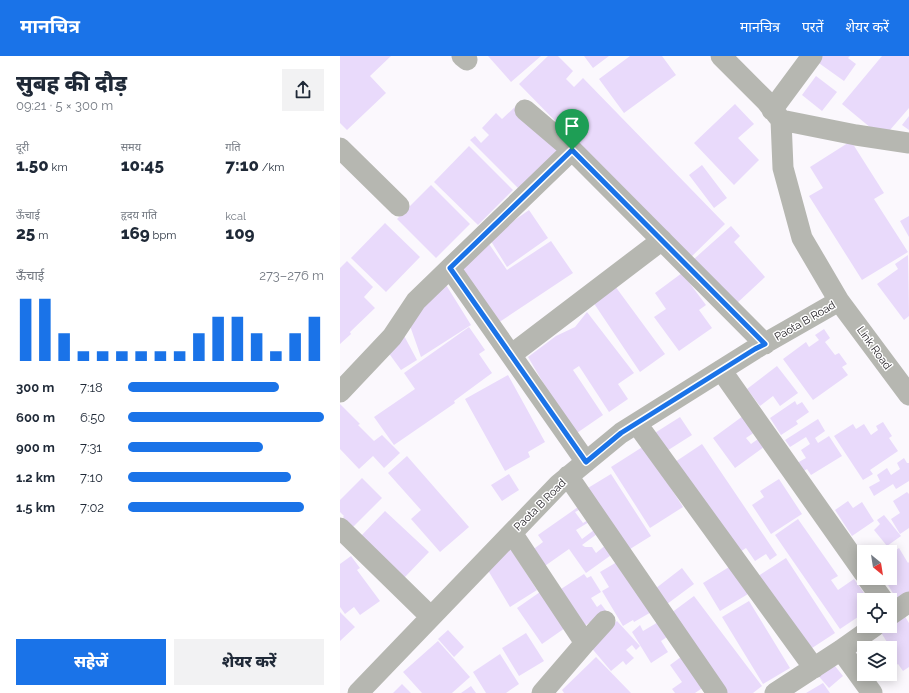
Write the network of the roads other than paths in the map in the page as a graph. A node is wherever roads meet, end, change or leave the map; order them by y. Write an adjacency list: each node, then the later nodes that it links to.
1 (721, 56): 4 (street)
2 (812, 56): 4 (street)
3 (525, 110): 7 (street)
4 (776, 115): 5 (street); 11 (street, Paota B Road)
5 (909, 143)
6 (340, 148): 8 (street)
7 (572, 150): 9 (street); 10 (street)
8 (399, 206)
9 (662, 240): 12 (street); 13 (street)
10 (450, 268): 13 (street); 15 (street)
11 (839, 301): 12 (street, Paota B Road); 16 (street, Link Road)
12 (765, 344): 14 (street, Paota B Road)
13 (511, 355): 18 (street)
14 (721, 370): 17 (street, Paota B Road); 22 (street)
15 (340, 392)
16 (909, 395)
17 (637, 424): 18 (street, Paota B Road); 30 (street)
18 (586, 462): 19 (street, Paota B Road)
19 (568, 476): 21 (street, Paota B Road); 33 (street)
20 (340, 528): 25 (street)
21 (512, 533): 25 (street, Paota B Road); 28 (street)
22 (857, 563)
23 (873, 585): 24 (street)
24 (880, 593)
25 (431, 616): 31 (street, Paota B Road)
26 (605, 621): 28 (street)
27 (865, 633): 29 (street)
28 (584, 643): 32 (street)
29 (841, 650): 30 (street); 35 (street)
30 (814, 668): 34 (street)
31 (358, 693)
32 (542, 693)
33 (717, 693)
34 (776, 693)
35 (872, 693)

